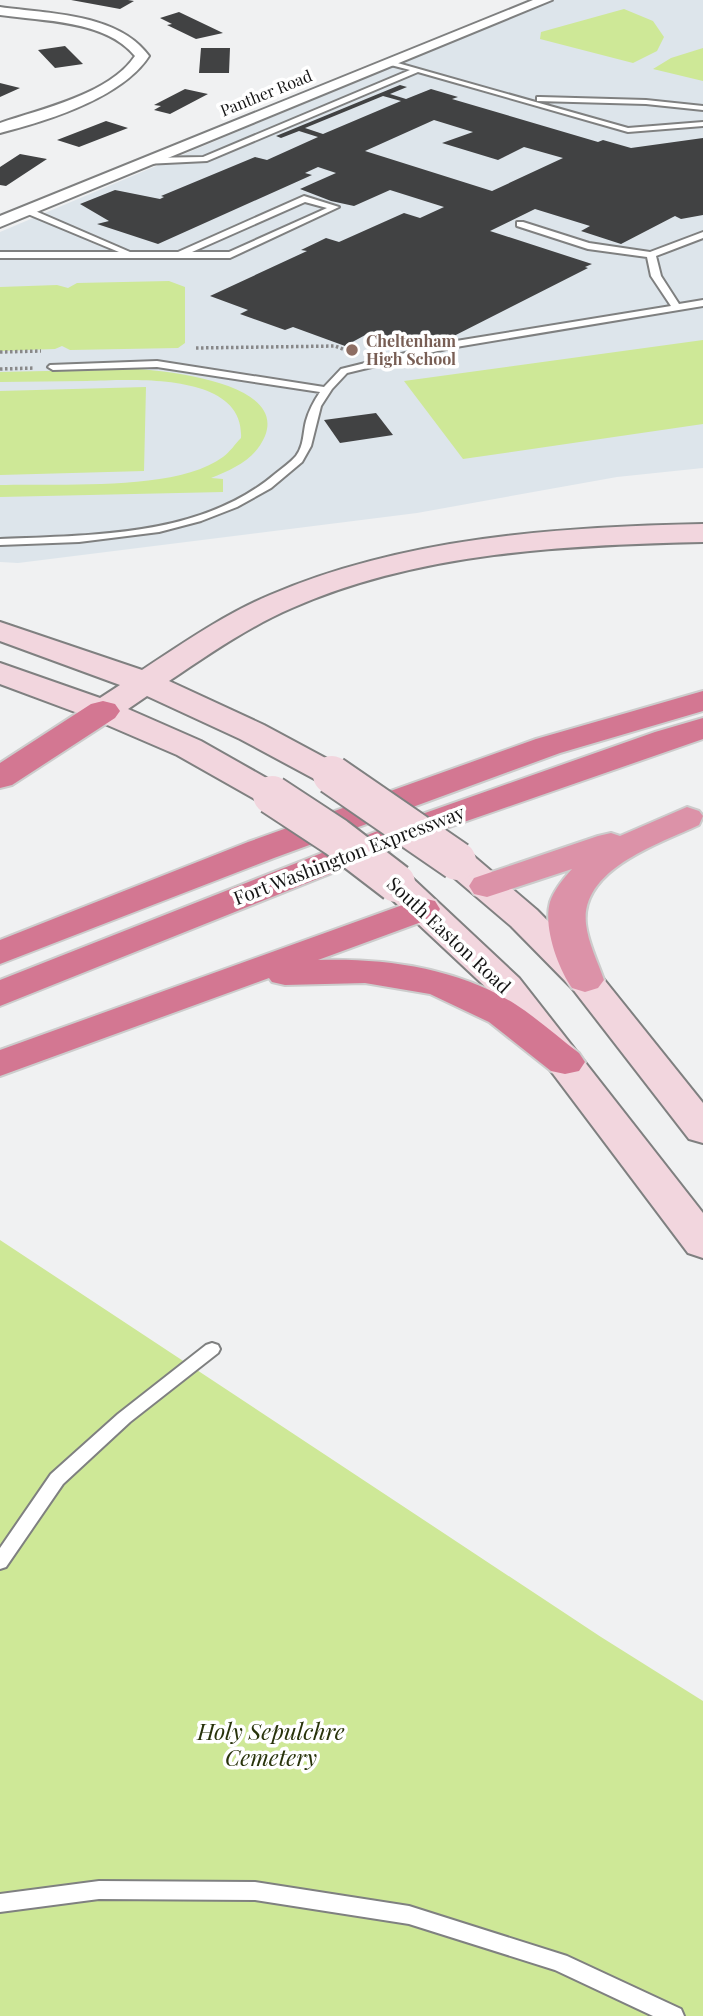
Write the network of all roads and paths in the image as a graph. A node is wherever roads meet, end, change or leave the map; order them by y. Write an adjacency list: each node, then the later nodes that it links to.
1 (545, 0): 3 (street, Panther Road)
2 (0, 11): 8 (street)
3 (390, 62): 4 (lane); 9 (street, Panther Road)
4 (417, 70): 5 (lane); 9 (lane)
5 (518, 99): 6 (lane); 7 (lane)
6 (703, 108)
7 (703, 124)
8 (0, 128)
9 (144, 161): 10 (street, Panther Road)
10 (26, 211): 11 (street, Panther Road); 15 (lane)
11 (0, 222)
12 (520, 224): 17 (lane)
13 (701, 237): 17 (lane)
14 (0, 255): 15 (lane)
15 (134, 255): 16 (lane)
16 (179, 255): 16 (lane)
17 (651, 255): 19 (lane)
18 (703, 303): 19 (lane)
19 (677, 308): 22 (lane)
20 (53, 367): 21 (path); 22 (lane)
21 (0, 369)
22 (327, 390): 24 (lane)
23 (703, 533): 27 (main road)
24 (0, 542)
25 (0, 631): 27 (main road)
26 (0, 673): 29 (main road, South Easton Road)
27 (147, 682): 29 (main road); 33 (main road, bridge)
28 (703, 701): 35 (highway, Fort Washington Expressway)
29 (103, 710): 31 (highway); 34 (main road, South Easton Road, bridge)
30 (703, 729): 38 (highway, Fort Washington Expressway)
31 (0, 778)
32 (695, 815): 33 (highway); 37 (highway)
33 (487, 886): 34 (main road); 37 (main road)
34 (409, 896): 36 (highway); 39 (main road, South Easton Road)
35 (0, 953)
36 (227, 979): 39 (highway); 40 (highway)
37 (585, 980): 41 (main road)
38 (0, 994)
39 (565, 1062): 42 (main road, South Easton Road)
40 (0, 1064)
41 (703, 1130)
42 (703, 1242)
43 (212, 1349): 44 (lane)
44 (0, 1562)
45 (0, 1903): 46 (lane)
46 (674, 2016)

